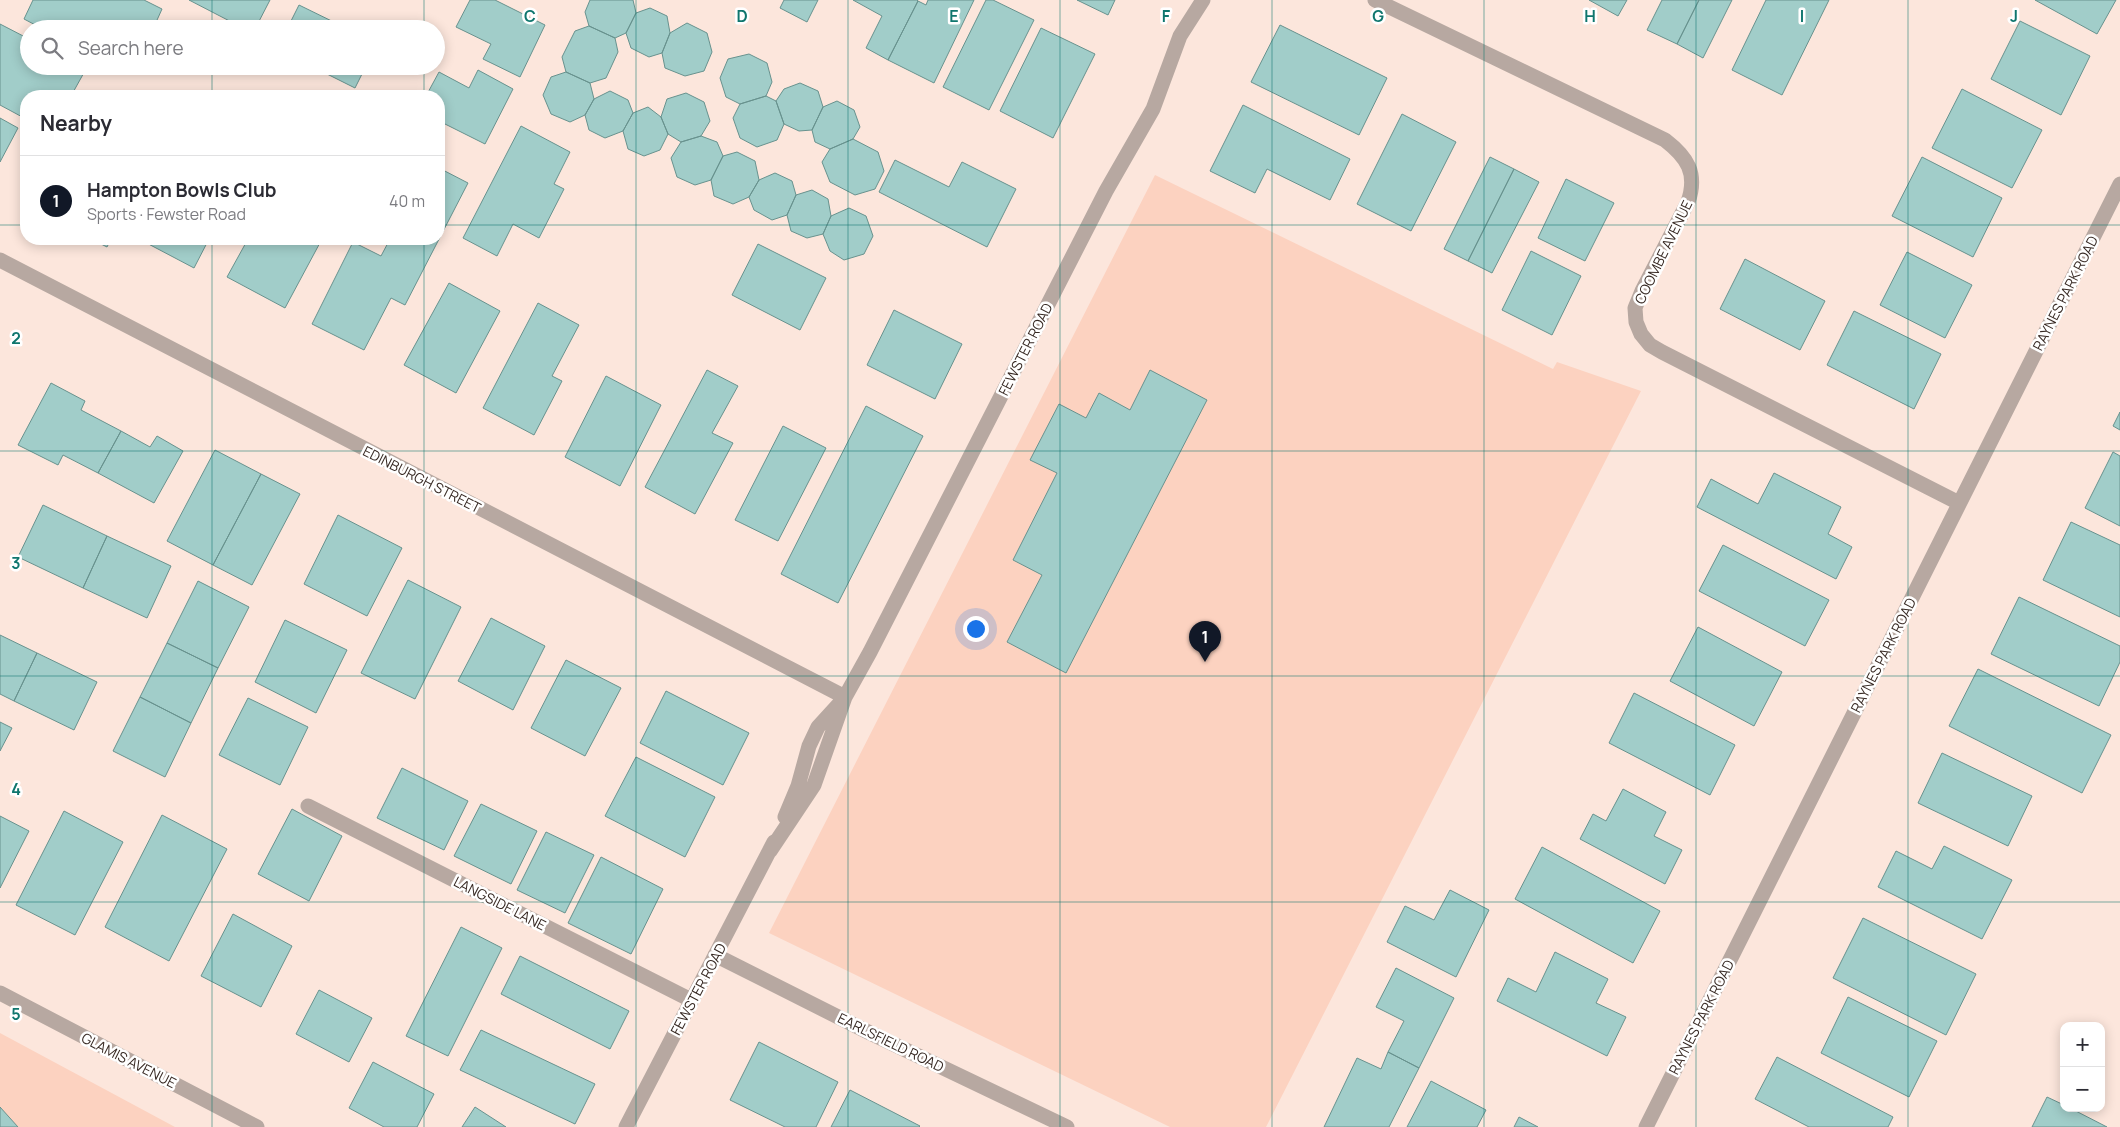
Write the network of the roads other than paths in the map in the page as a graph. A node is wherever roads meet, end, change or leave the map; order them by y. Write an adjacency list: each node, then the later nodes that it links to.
1 (1203, 0): 6 (street, FEWSTER ROAD)
2 (1375, 0): 5 (street, COOMBE AVENUE)
3 (2120, 184): 5 (street, RAYNES PARK ROAD)
4 (0, 260): 6 (street, EDINBURGH STREET)
5 (1959, 503): 14 (street, RAYNES PARK ROAD)
6 (845, 697): 8 (street, FEWSTER ROAD)
7 (308, 806): 10 (street, LANGSIDE LANE)
8 (715, 955): 10 (street, FEWSTER ROAD); 13 (street, EARLSFIELD ROAD)
9 (0, 993): 11 (street, GLAMIS AVENUE)
10 (691, 1000): 12 (street, FEWSTER ROAD)
11 (257, 1127)
12 (626, 1127)
13 (1067, 1127)
14 (1646, 1127)

